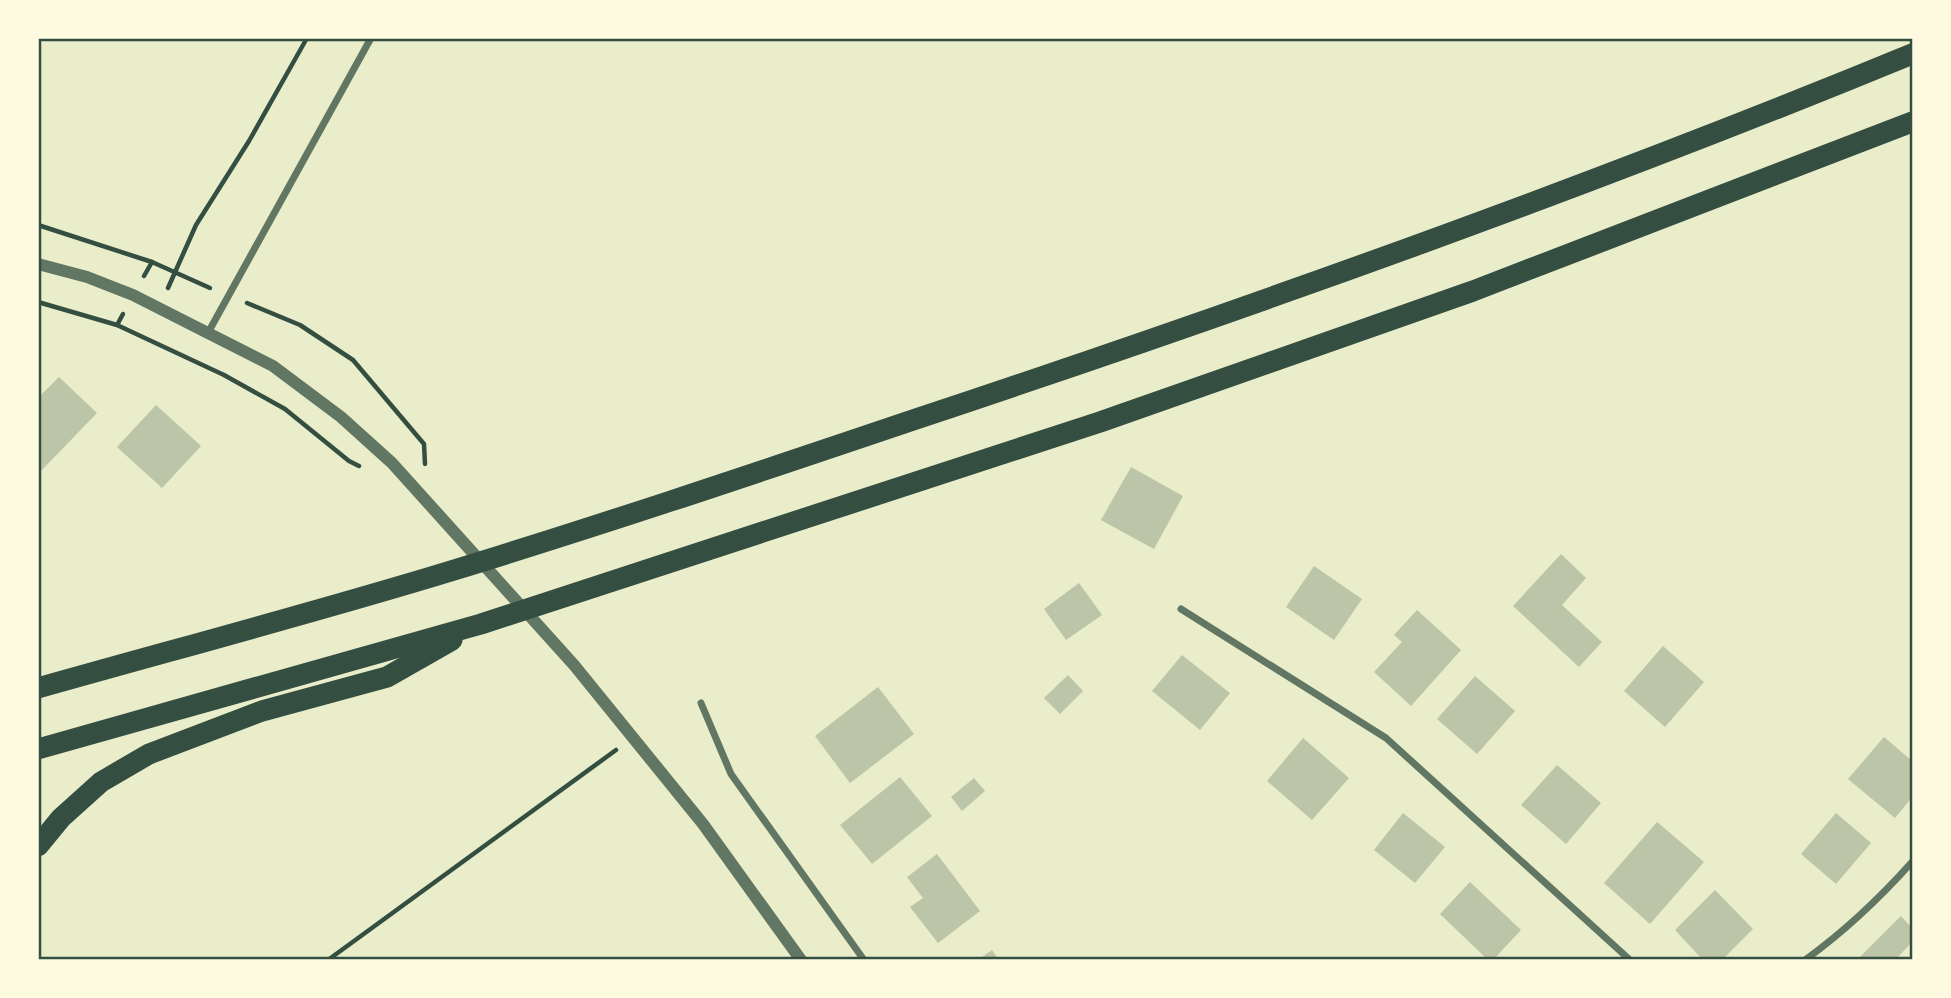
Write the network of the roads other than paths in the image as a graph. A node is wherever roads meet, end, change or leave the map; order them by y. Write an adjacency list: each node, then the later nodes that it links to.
1 (371, 38): 5 (street)
2 (1913, 54): 8 (highway)
3 (1913, 122): 7 (highway)
4 (38, 264): 5 (street)
5 (209, 331): 13 (street)
6 (1181, 609): 15 (street)
7 (481, 624): 10 (highway); 11 (highway)
8 (38, 688)
9 (701, 703): 14 (street)
10 (38, 749)
11 (38, 846)
12 (1913, 862): 16 (street)
13 (801, 960)
14 (864, 960)
15 (1630, 960)
16 (1805, 960)

